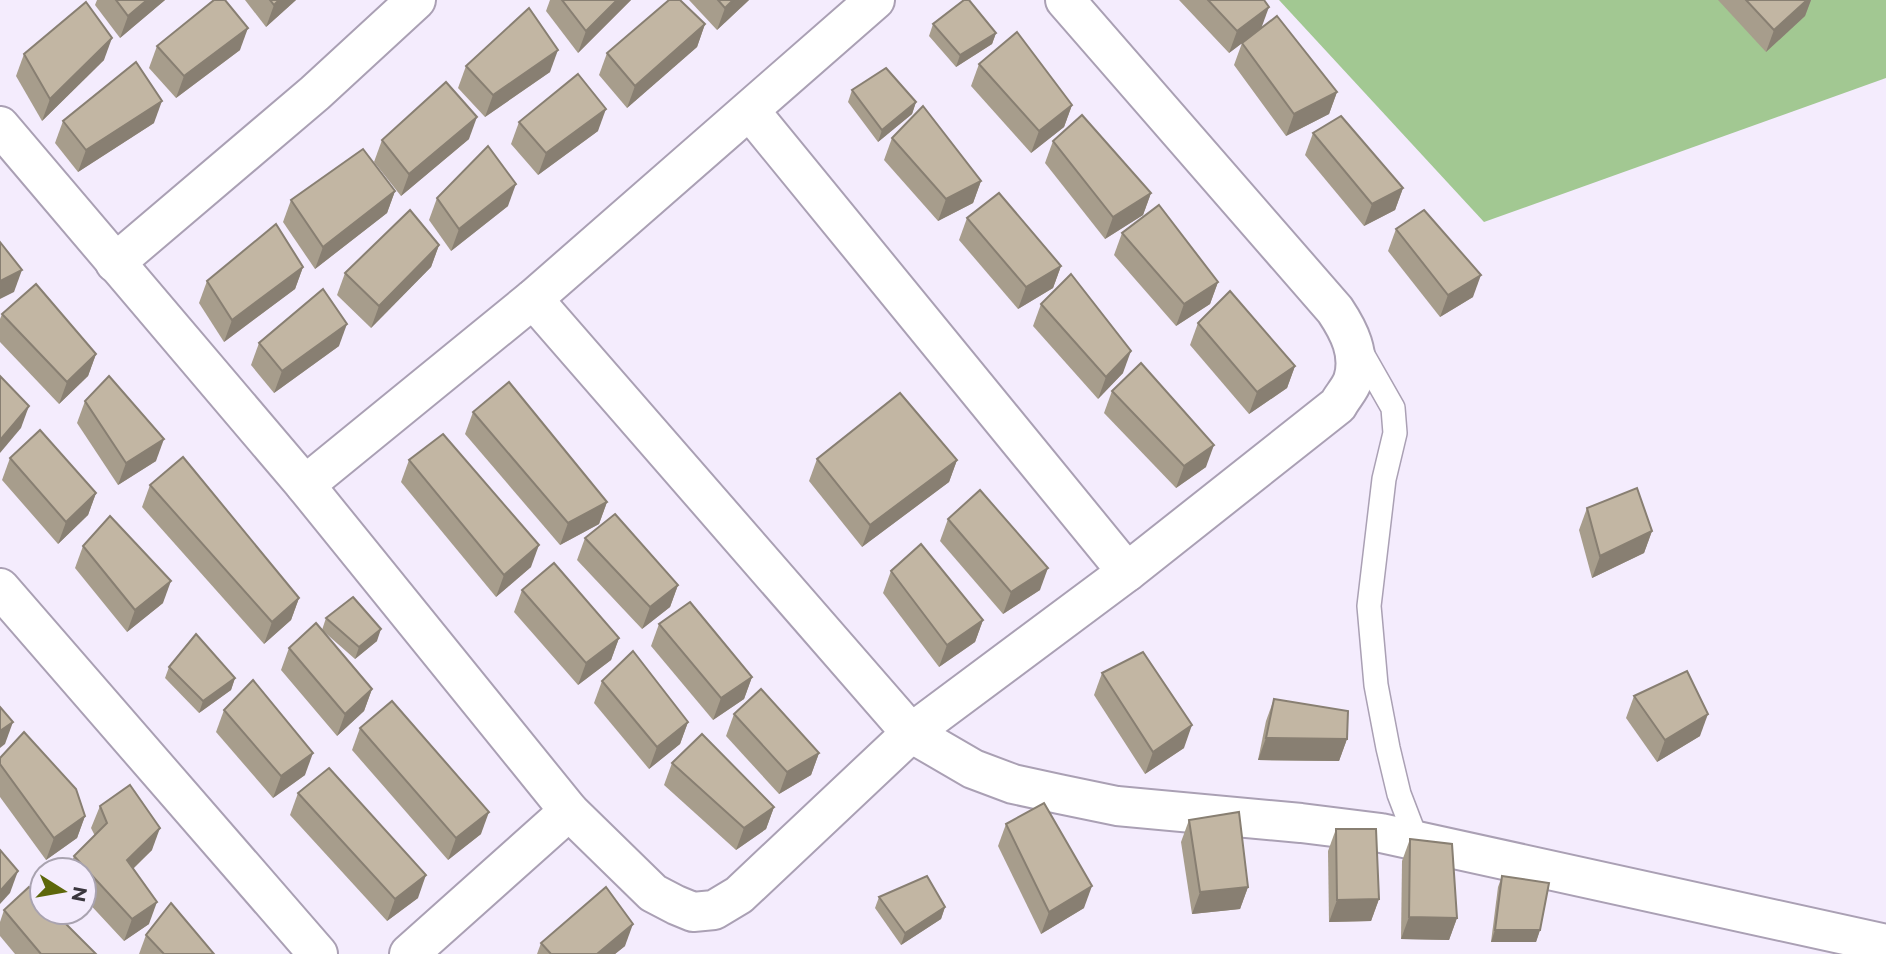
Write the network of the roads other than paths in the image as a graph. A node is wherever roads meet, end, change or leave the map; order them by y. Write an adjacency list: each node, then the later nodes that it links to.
1 (416, 0): 6 (street)
2 (875, 0): 4 (street)
3 (1065, 0): 8 (street)
4 (750, 111): 7 (street); 10 (street)
5 (0, 126): 6 (street)
6 (115, 263): 9 (street)
7 (533, 299): 9 (street); 12 (street)
8 (1349, 332): 10 (street); 14 (lane)
9 (305, 485): 13 (street)
10 (1127, 572): 12 (street)
11 (0, 588): 16 (street)
12 (911, 733): 13 (street); 14 (street)
13 (569, 811): 17 (street)
14 (1417, 841): 15 (street)
15 (1886, 944)
16 (318, 954)
17 (409, 954)

